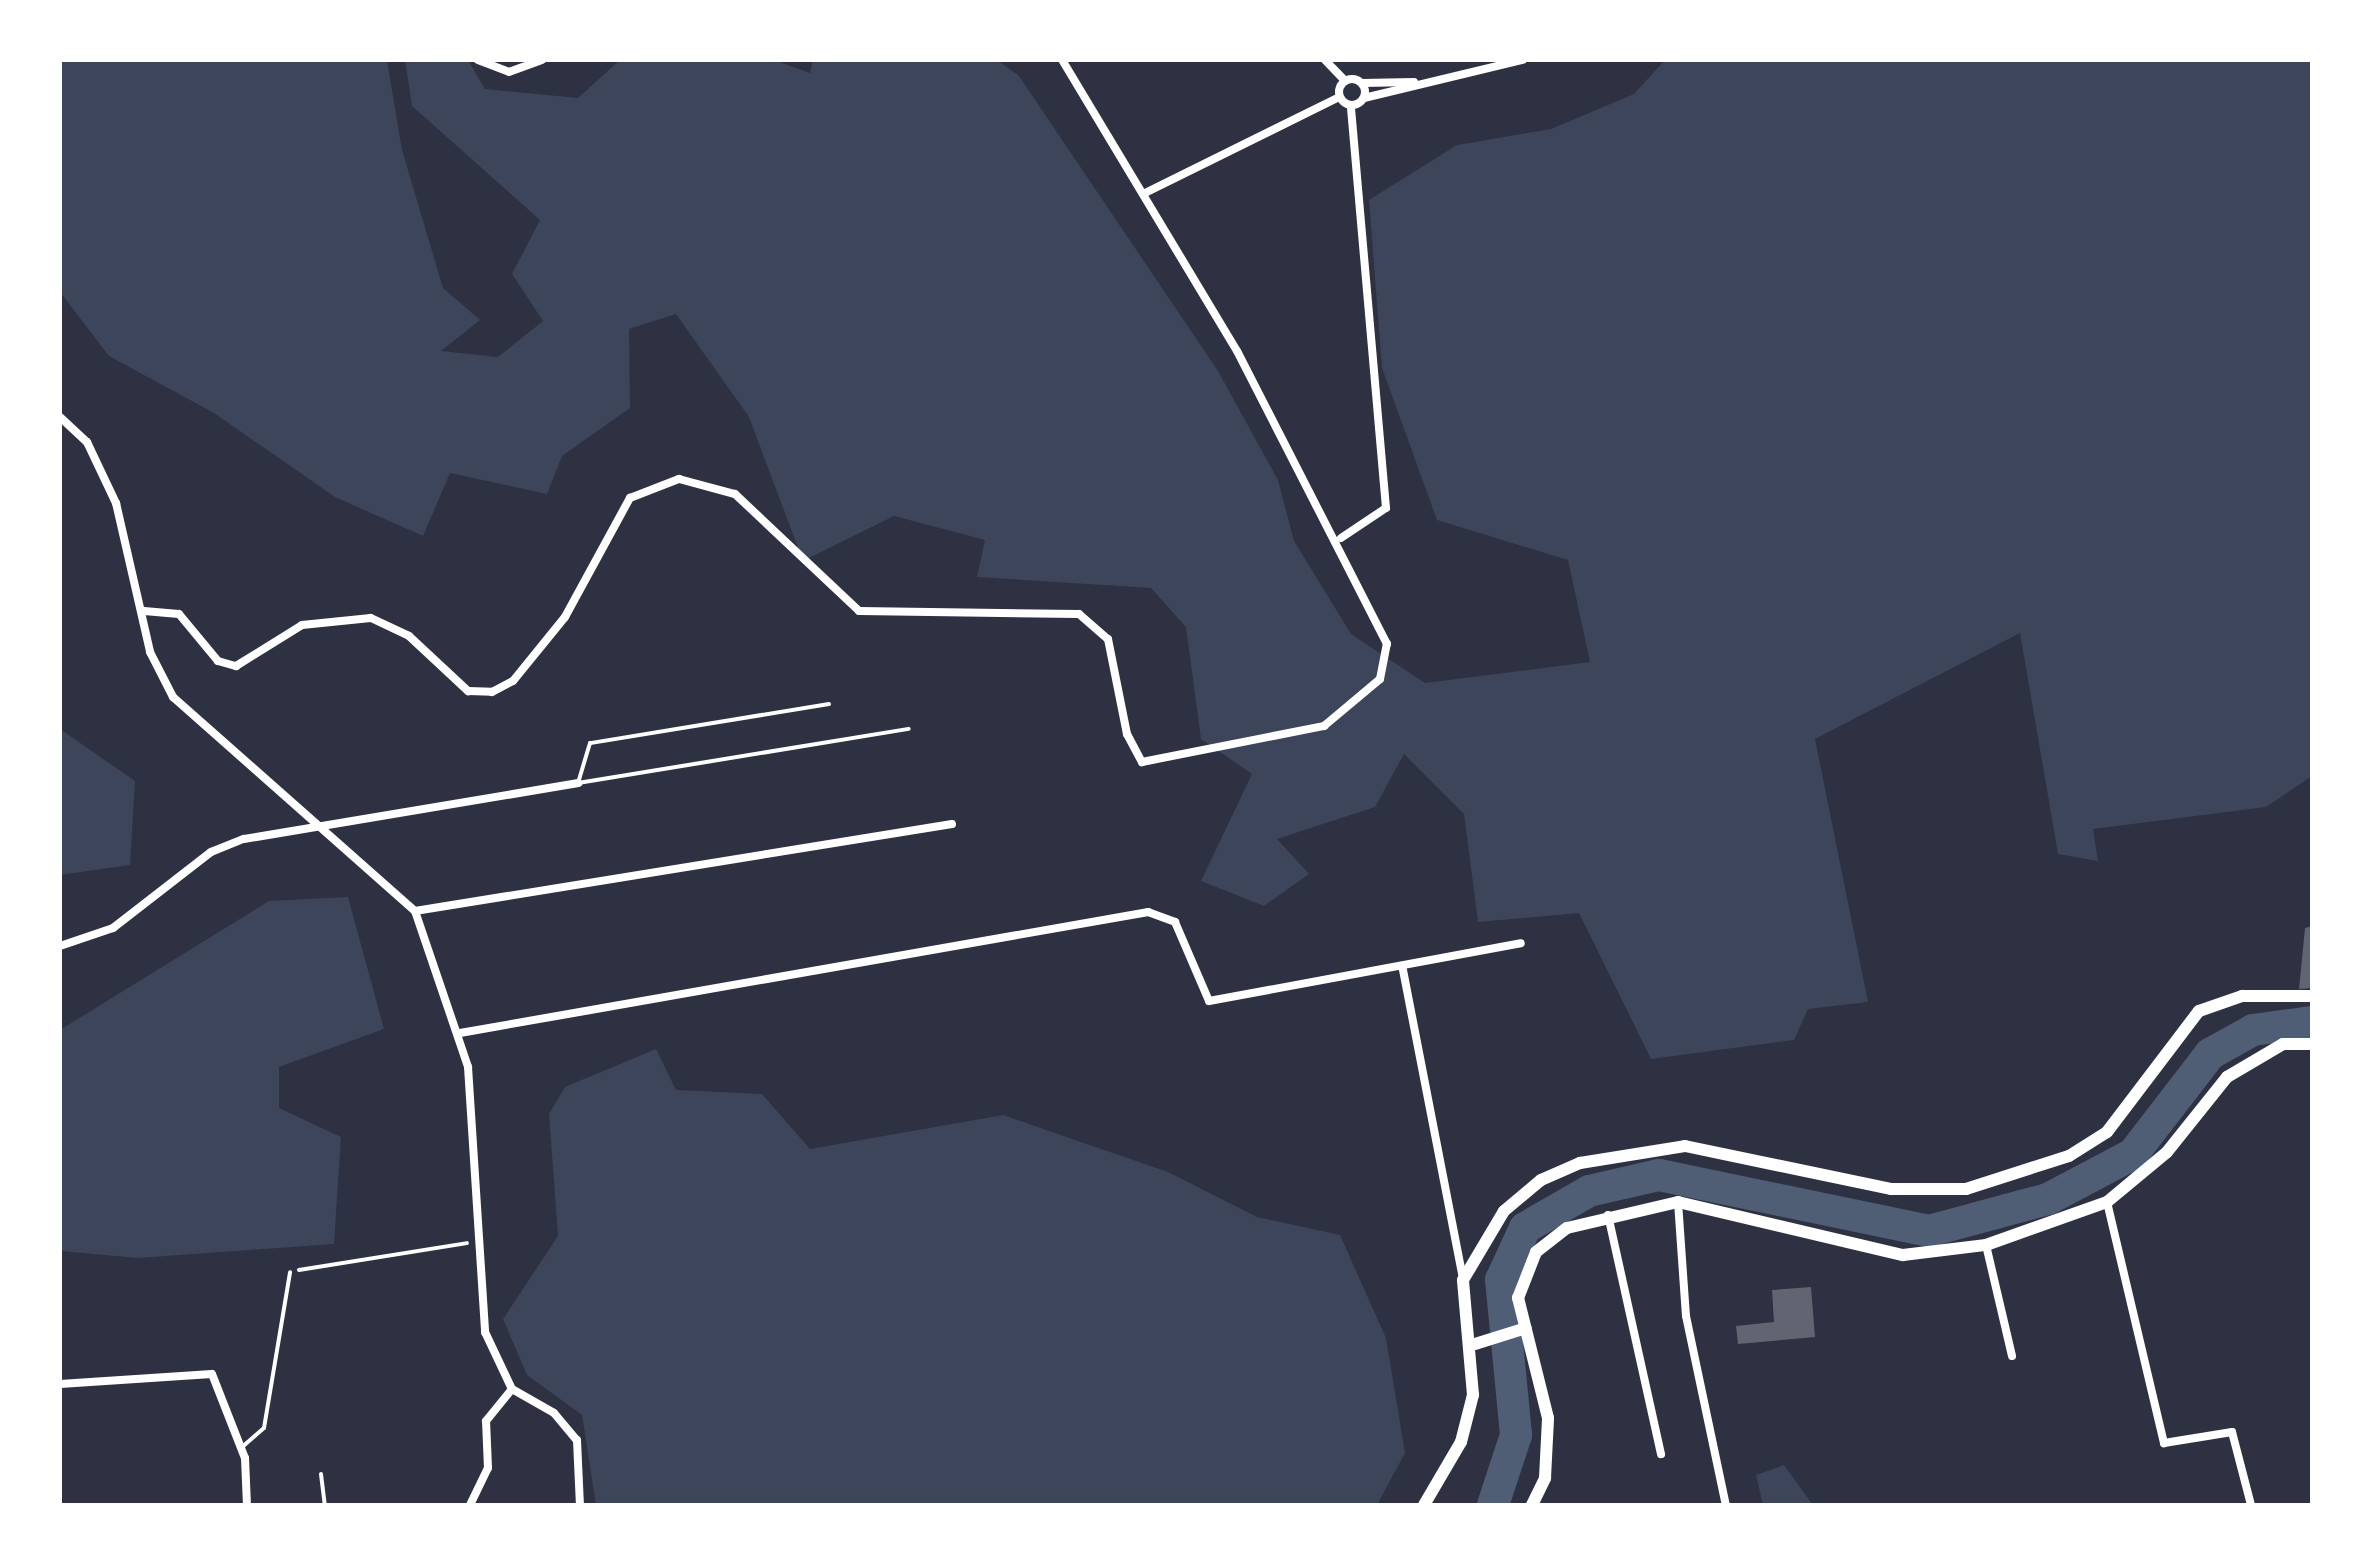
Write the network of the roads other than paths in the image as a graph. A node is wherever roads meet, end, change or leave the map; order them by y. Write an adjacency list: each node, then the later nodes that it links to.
1 (478, 60): 2 (street)
2 (542, 60)
3 (1062, 60): 12 (street)
4 (1325, 60): 6 (street)
5 (1522, 60): 7 (street)
6 (1344, 80): 8 (street); 9 (street)
7 (1428, 82): 8 (street); 10 (street)
8 (1362, 83): 10 (street)
9 (1339, 98): 11 (street); 12 (street)
10 (1364, 98): 11 (street)
11 (1351, 106): 14 (street)
12 (1143, 194): 14 (street)
13 (60, 417): 15 (street)
14 (1340, 538): 15 (street)
15 (144, 611): 20 (street)
16 (829, 704): 18 (lane)
17 (909, 729): 18 (lane)
18 (578, 784): 20 (street)
19 (952, 824): 21 (street)
20 (322, 825): 21 (street); 23 (street)
21 (415, 912): 26 (street)
22 (1521, 943): 24 (street)
23 (60, 946)
24 (1402, 970): 26 (street); 33 (street)
25 (2312, 996): 33 (main road)
26 (460, 1033): 38 (street)
27 (2312, 1044): 29 (main road)
28 (1678, 1202): 30 (main road); 31 (main road); 48 (street)
29 (2107, 1202): 31 (main road); 49 (street)
30 (1608, 1215): 34 (main road); 40 (street)
31 (1986, 1246): 36 (street)
32 (290, 1272): 39 (lane)
33 (1463, 1280): 35 (main road)
34 (1526, 1328): 35 (main road); 47 (main road)
35 (1475, 1344): 46 (main road)
36 (2012, 1356)
37 (60, 1384): 39 (street)
38 (512, 1389): 44 (street); 45 (street)
39 (241, 1448): 42 (street)
40 (1661, 1454)
41 (320, 1474): 43 (lane)
42 (247, 1505)
43 (325, 1505)
44 (470, 1505)
45 (580, 1505)
46 (1424, 1505)
47 (1532, 1505)
48 (1726, 1505)
49 (2252, 1505)

